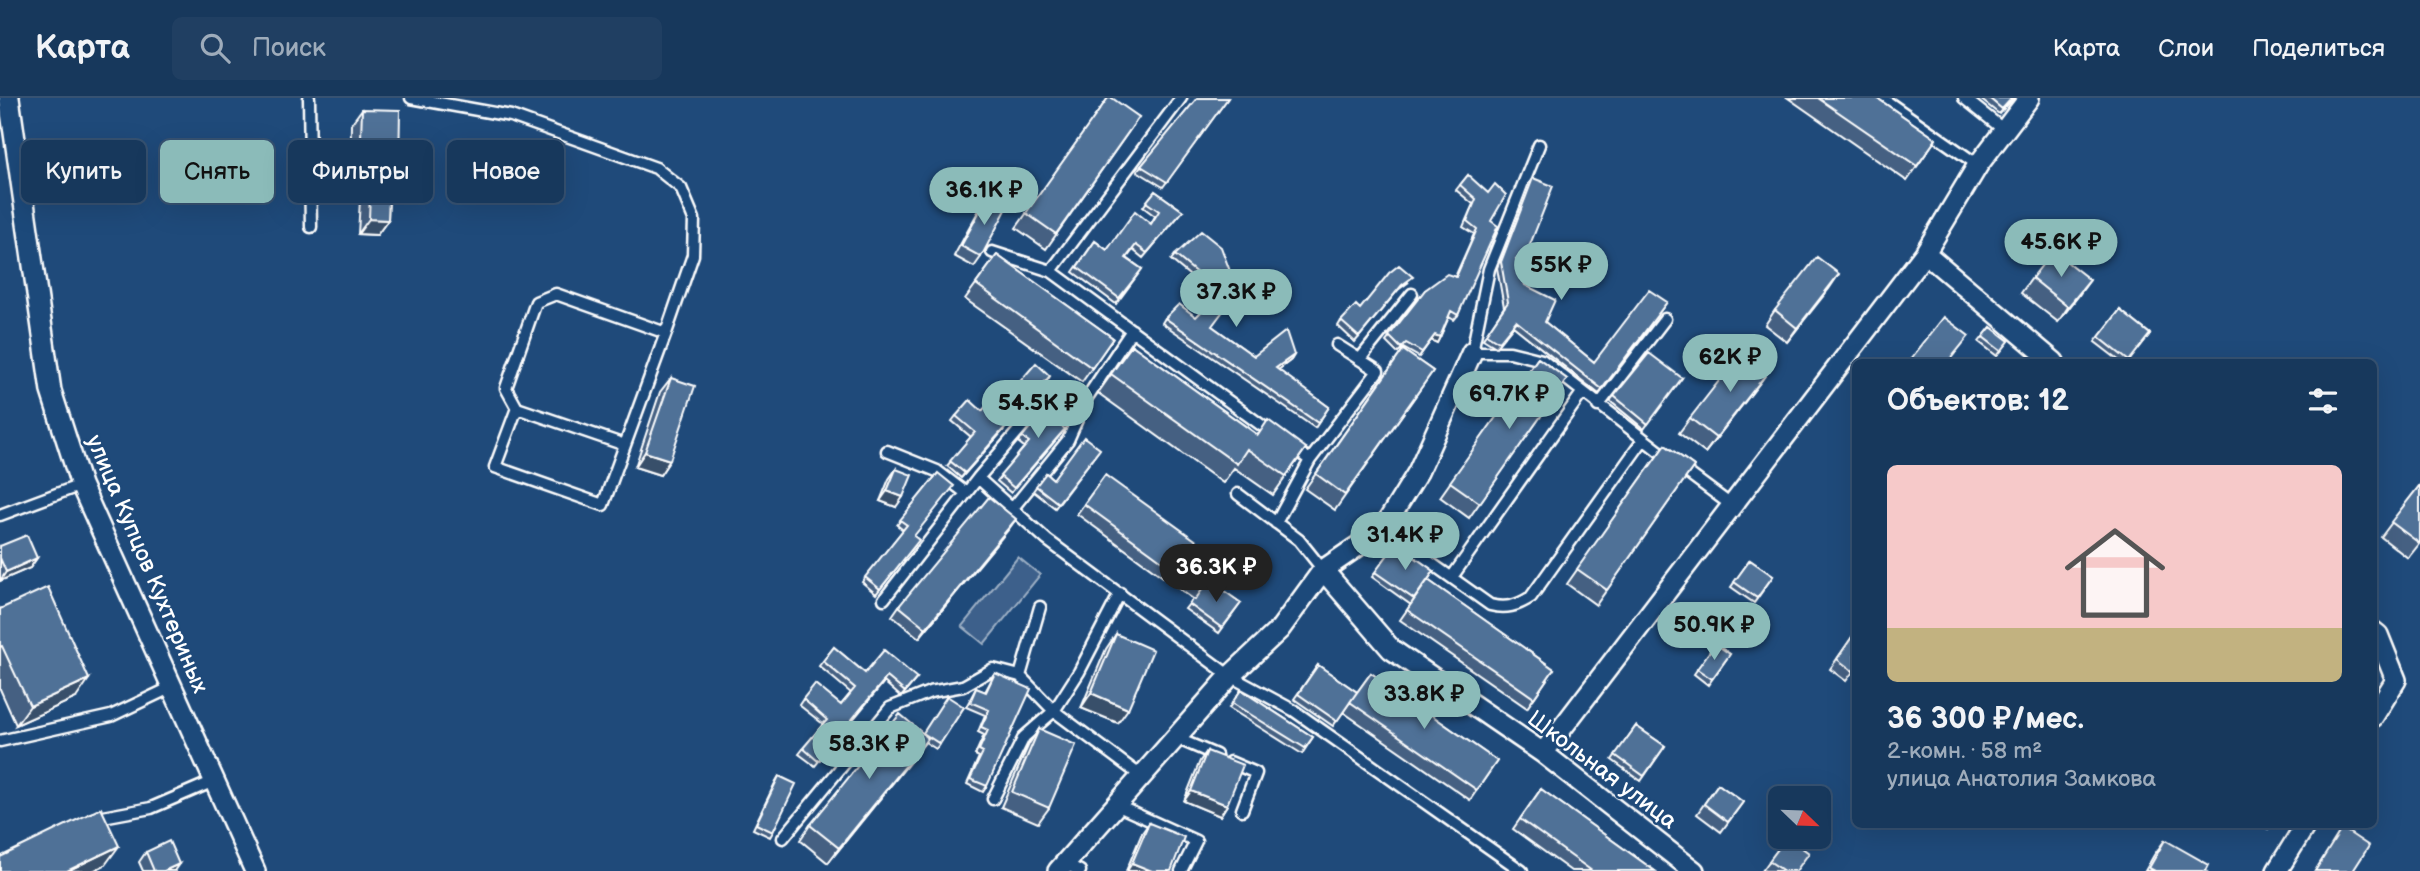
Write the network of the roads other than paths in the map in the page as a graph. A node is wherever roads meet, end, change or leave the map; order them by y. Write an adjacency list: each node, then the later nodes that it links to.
1 (9, 98): 34 (street, улица Купцов Кухтериных)
2 (309, 98): 11 (lane)
3 (411, 98): 18 (lane)
4 (1181, 98): 14 (lane)
5 (1882, 98): 10 (lane)
6 (1964, 98): 8 (lane)
7 (2029, 98): 8 (street)
8 (2004, 130): 10 (street)
9 (1539, 145): 20 (lane)
10 (1978, 165): 13 (street)
11 (311, 227)
12 (992, 252): 14 (lane)
13 (1925, 253): 22 (street); 37 (street)
14 (1051, 271): 17 (lane)
15 (1412, 294): 21 (lane)
16 (1665, 319): 25 (lane)
17 (1132, 330): 27 (lane); 38 (lane)
18 (666, 333): 26 (lane); 30 (lane)
19 (1337, 345): 21 (lane)
20 (1472, 352): 23 (lane); 41 (street)
21 (1360, 359): 32 (lane)
22 (2050, 359)
23 (1582, 393): 25 (lane); 43 (lane)
24 (1044, 401): 33 (lane)
25 (1598, 406): 28 (lane)
26 (517, 408): 30 (lane); 30 (lane)
27 (1276, 436)
28 (1643, 439): 37 (lane); 43 (lane)
29 (1287, 444): 32 (lane)
30 (625, 445)
31 (887, 451): 35 (lane)
32 (1310, 460): 40 (lane)
33 (978, 478): 35 (lane); 38 (lane)
34 (81, 485): 39 (lane); 50 (street, улица Купцов Кухтериных)
35 (966, 493): 45 (lane)
36 (1238, 494): 40 (lane)
37 (1731, 505): 55 (street)
38 (1012, 509): 44 (lane)
39 (0, 515)
40 (1276, 523): 42 (lane)
41 (1383, 529): 42 (street); 43 (lane)
42 (1323, 570): 49 (street); 55 (street, Школьная улица)
43 (1451, 578)
44 (1120, 593): 49 (lane); 51 (lane)
45 (884, 599)
46 (1040, 607): 48 (lane)
47 (2377, 634): 52 (street)
48 (1020, 676): 51 (lane); 63 (lane)
49 (1230, 676): 53 (street); 67 (lane)
50 (172, 687): 54 (lane); 57 (street, улица Купцов Кухтериных)
51 (1054, 711): 56 (lane); 58 (lane)
52 (2377, 711)
53 (1175, 737): 56 (street); 60 (lane)
54 (0, 741)
55 (1543, 753): 68 (street, Школьная улица)
56 (1141, 776): 59 (street)
57 (214, 781): 61 (lane); 65 (street, улица Купцов Кухтериных)
58 (993, 799)
59 (1115, 805): 64 (street); 66 (lane)
60 (1242, 810)
61 (85, 820)
62 (2304, 828): 69 (street)
63 (783, 838)
64 (1067, 868)
65 (255, 871)
66 (1181, 871)
67 (1522, 871)
68 (1694, 871)
69 (2277, 871)

